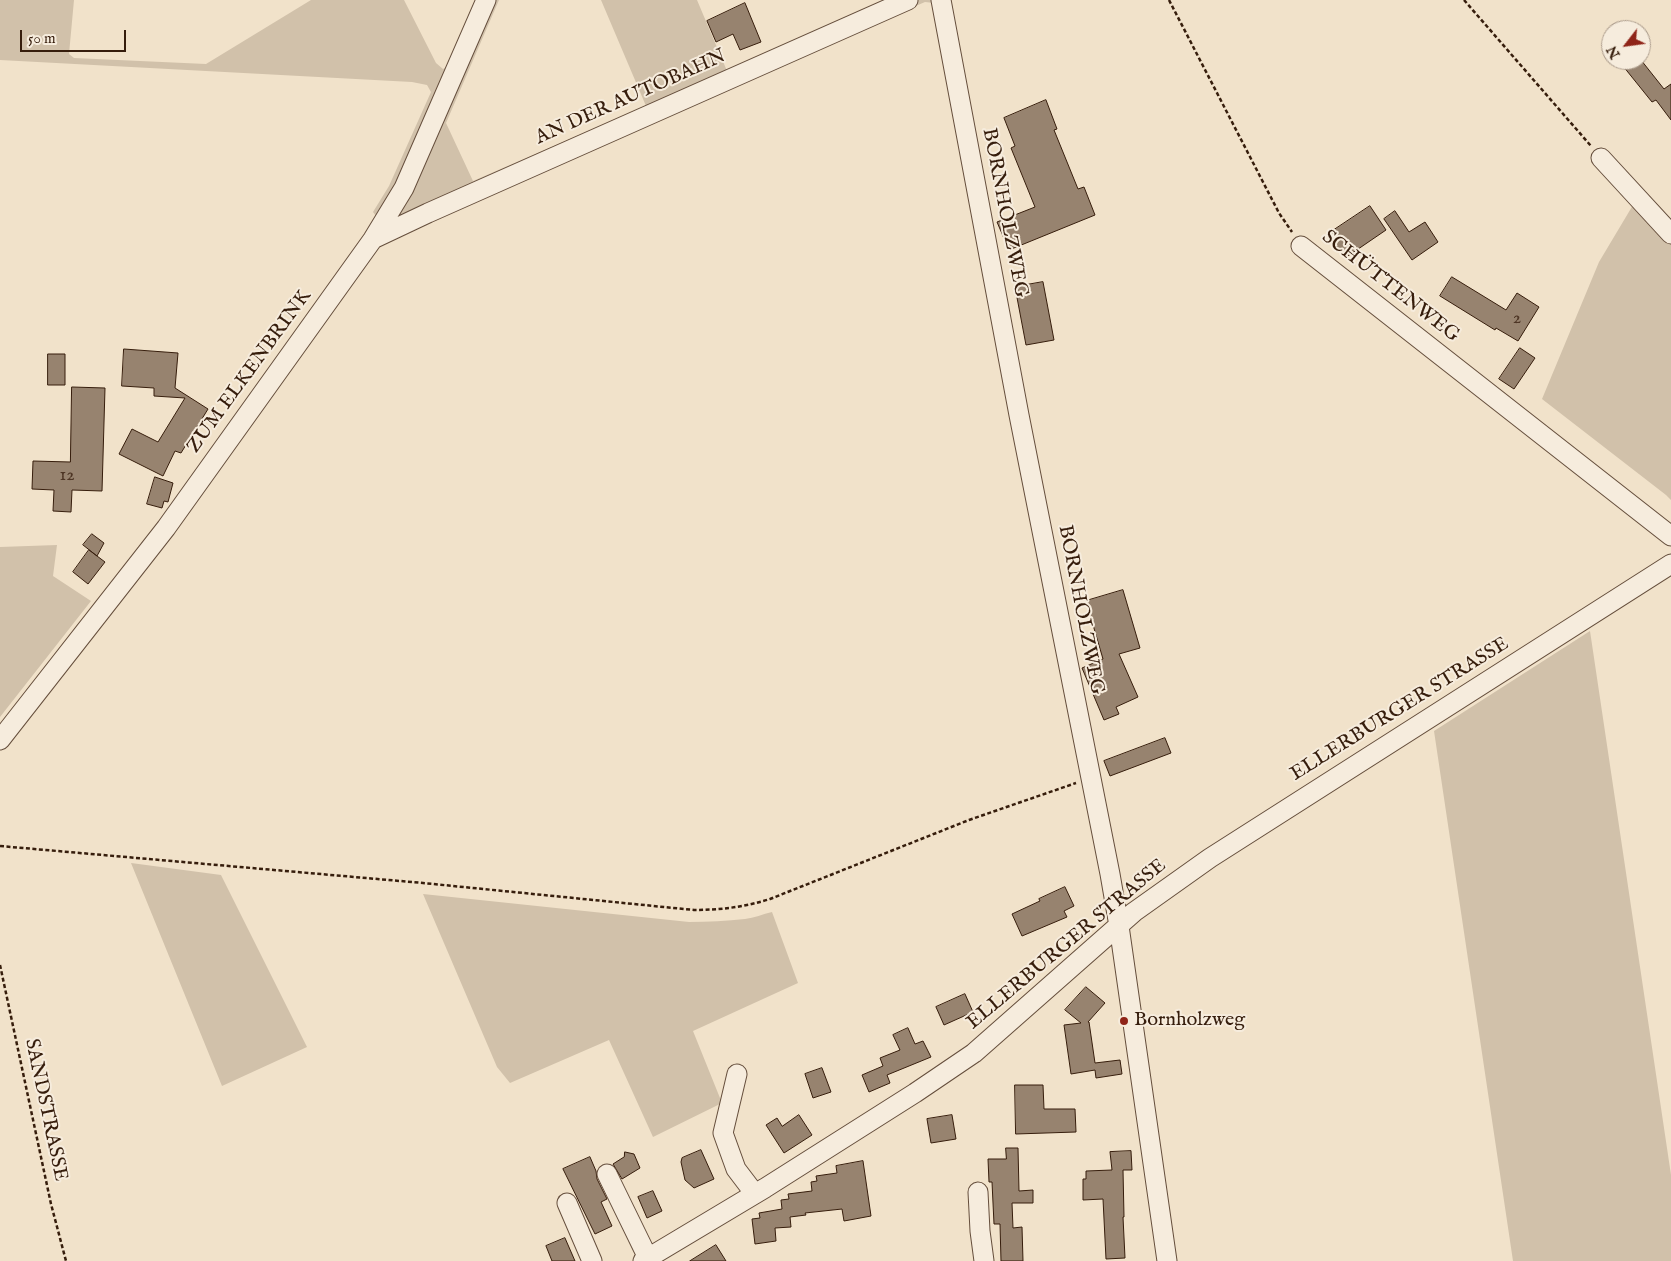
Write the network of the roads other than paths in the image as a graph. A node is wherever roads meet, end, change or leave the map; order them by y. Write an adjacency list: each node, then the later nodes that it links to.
1 (486, 0): 5 (street, ZUM ELKENBRINK)
2 (908, 0): 6 (street, AN DER AUTOBAHN)
3 (941, 0): 13 (street, BORNHOLZWEG)
4 (1602, 158): 7 (street)
5 (404, 188): 6 (street); 8 (street, ZUM ELKENBRINK)
6 (428, 213): 8 (street, AN DER AUTOBAHN)
7 (1671, 234)
8 (373, 239): 12 (street, ZUM ELKENBRINK)
9 (1301, 246): 10 (street, SCHÜTTENWEG)
10 (1671, 536)
11 (1671, 564): 13 (street, ELLERBURGER STRASSE)
12 (0, 740)
13 (1119, 926): 17 (street, ELLERBURGER STRASSE); 22 (street, BORNHOLZWEG)
14 (737, 1074): 17 (street)
15 (607, 1174): 19 (street)
16 (978, 1192): 21 (street)
17 (755, 1194): 19 (street, ELLERBURGER STRASSE)
18 (567, 1203): 20 (street)
19 (645, 1260)
20 (592, 1261)
21 (984, 1261)
22 (1167, 1261)

